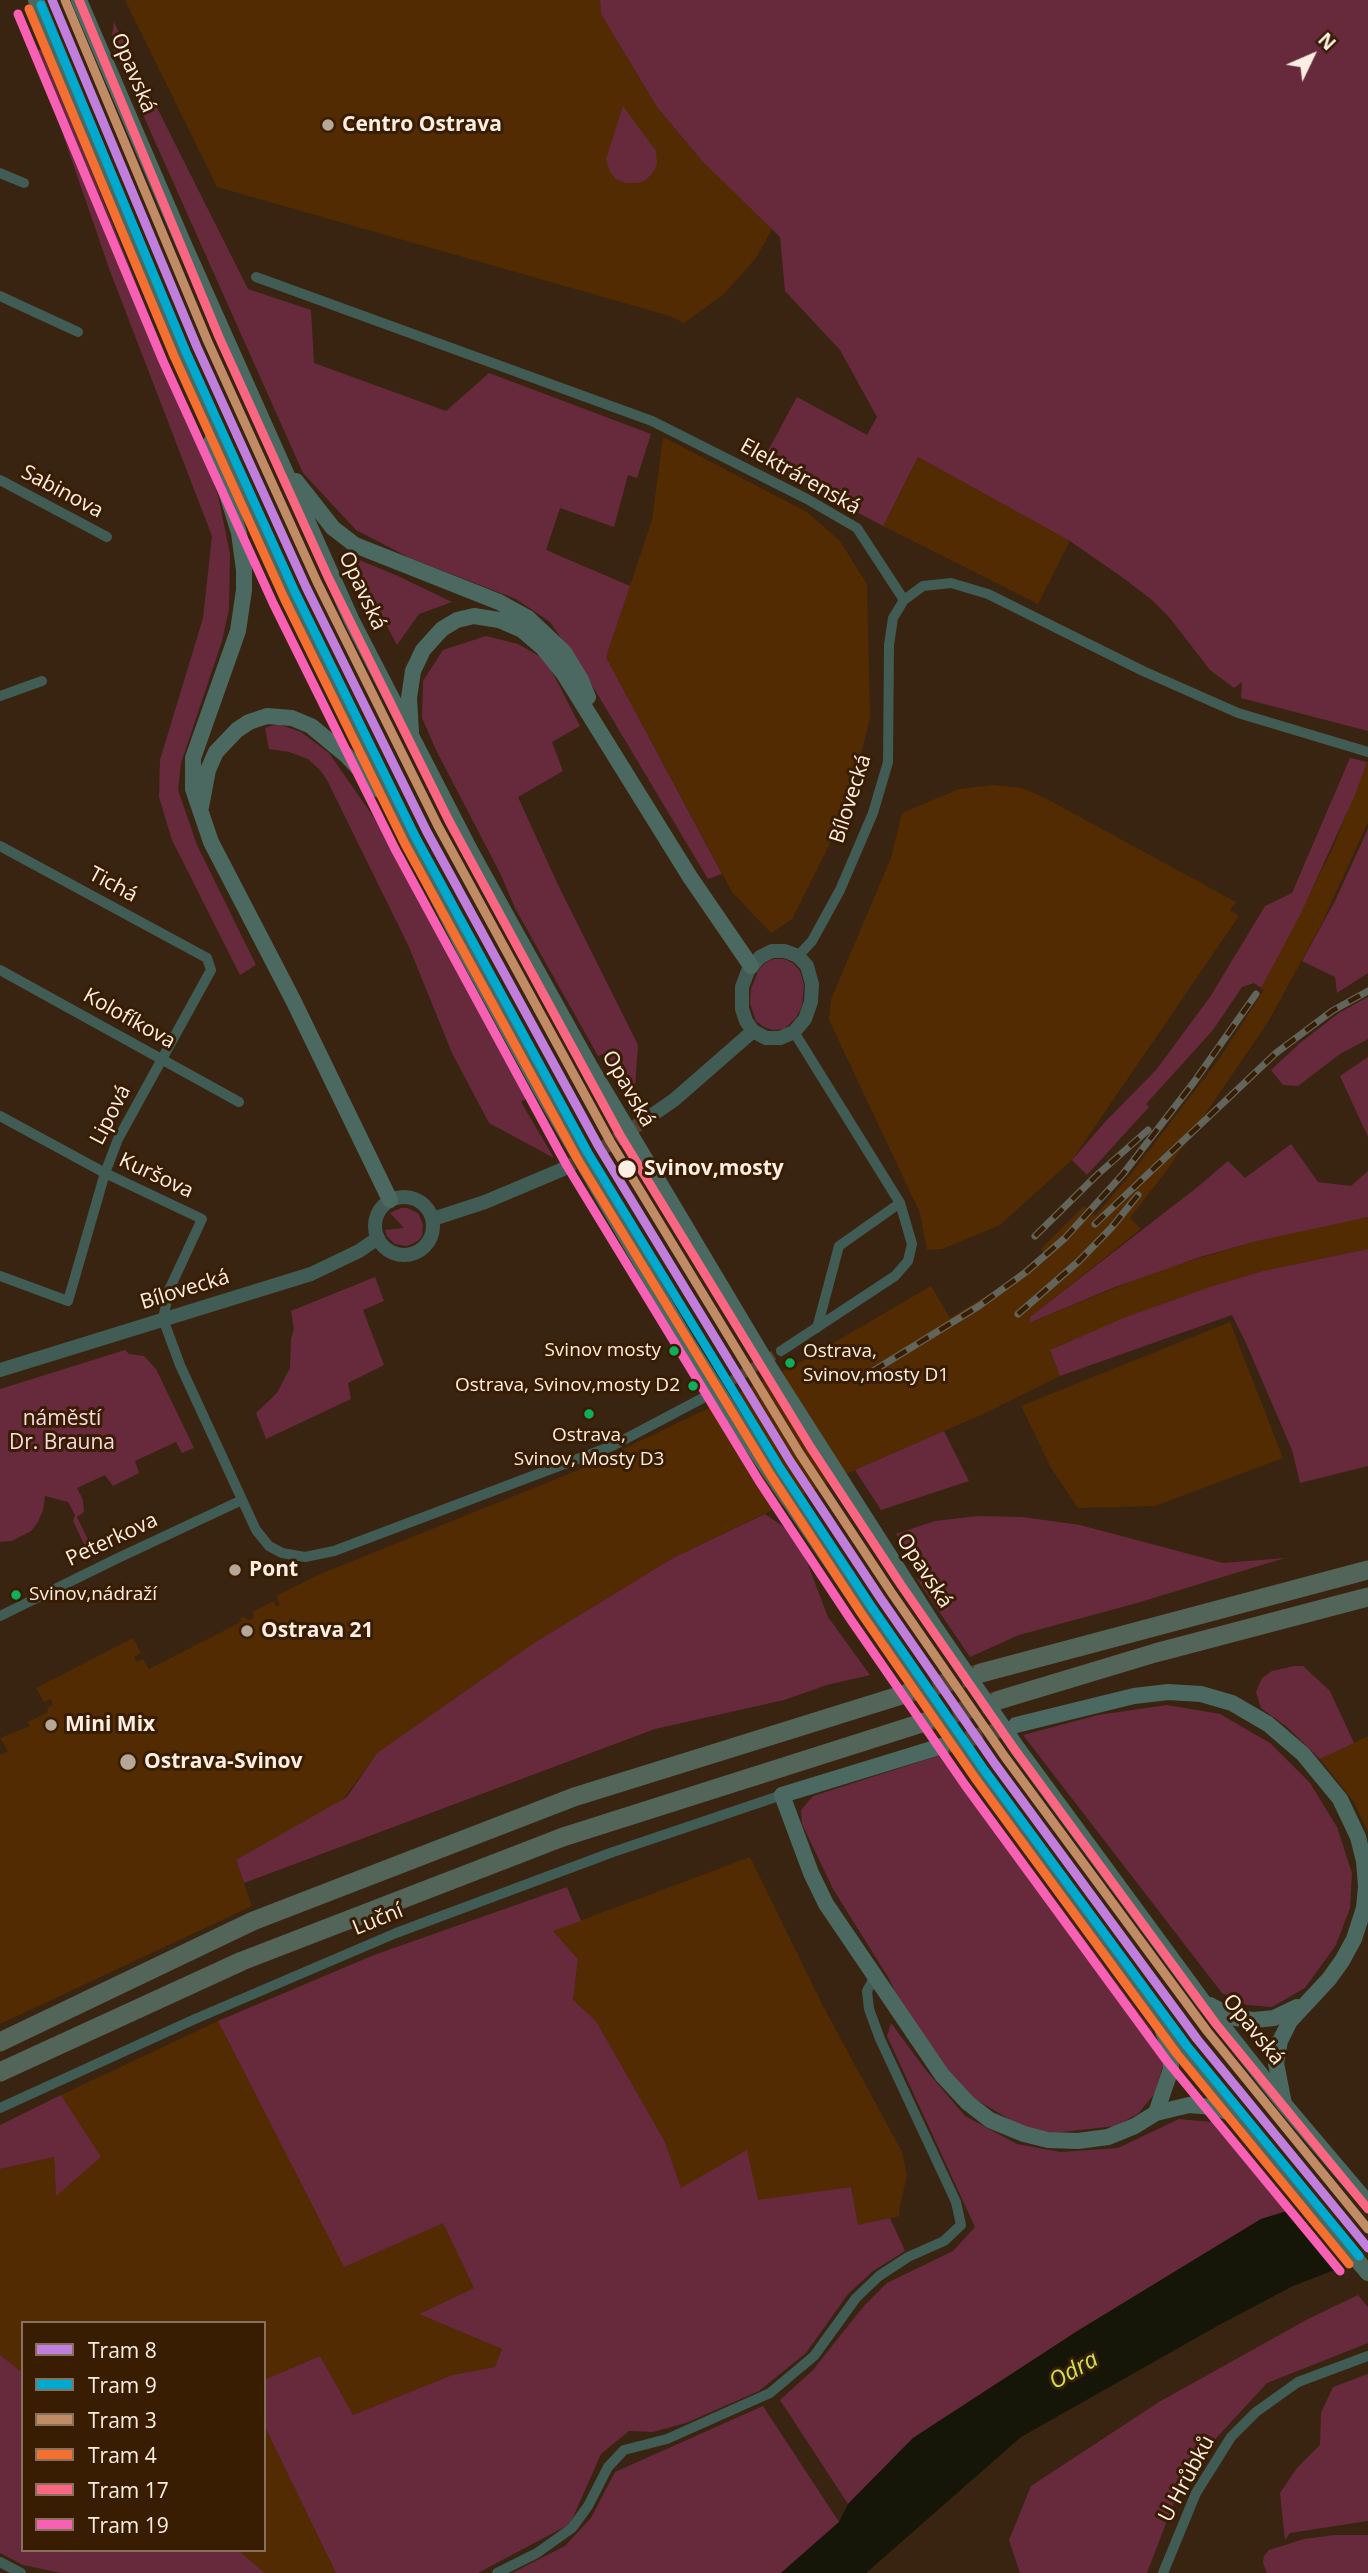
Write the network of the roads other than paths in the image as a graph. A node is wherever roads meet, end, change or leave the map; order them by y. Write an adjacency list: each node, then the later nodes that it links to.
1 (36, 0): 8 (main road)
2 (79, 0): 9 (main road, Opavská)
3 (0, 173): 4 (street)
4 (24, 183)
5 (256, 277): 12 (street, Elektrárenská)
6 (0, 296): 7 (street)
7 (78, 332)
8 (195, 386): 18 (main road); 19 (main road)
9 (276, 455): 15 (main road, Opavská); 16 (main road)
10 (0, 480): 11 (street, Sabinova)
11 (107, 537)
12 (904, 600): 17 (street); 21 (street, Bílovecká)
13 (42, 681): 14 (street)
14 (0, 696)
15 (412, 741): 16 (main road); 56 (main road, Opavská, bridge)
16 (609, 744): 23 (main road)
17 (1368, 752)
18 (388, 799): 19 (main road); 57 (main road, bridge)
19 (200, 810): 33 (main road)
20 (0, 846): 22 (street, Tichá)
21 (798, 956): 23 (street); 26 (street)
22 (207, 958): 27 (street, Lipová)
23 (751, 966): 25 (street)
24 (0, 970): 27 (street, Kolofíkova)
25 (753, 1031): 26 (street); 30 (street)
26 (794, 1032): 34 (street)
27 (163, 1059): 28 (street, Kolofíkova); 32 (street, Lipová)
28 (239, 1102)
29 (0, 1116): 32 (street, Kuršova)
30 (645, 1120)
31 (561, 1170): 35 (street)
32 (105, 1173): 37 (street, Lipová); 38 (street, Kuršova)
33 (390, 1200): 35 (street); 36 (street)
34 (900, 1203): 39 (street); 39 (street)
35 (433, 1219): 36 (street)
36 (378, 1238): 38 (street, Bílovecká)
37 (0, 1276)
38 (163, 1319): 41 (street, Bílovecká); 43 (street)
39 (817, 1328): 40 (street)
40 (780, 1351)
41 (0, 1370)
42 (701, 1399): 43 (street)
43 (242, 1500): 46 (street, Peterkova)
44 (1368, 1570): 47 (highway)
45 (1368, 1597): 49 (highway)
46 (0, 1616)
47 (981, 1673)
48 (905, 1694): 58 (highway)
49 (999, 1700)
50 (925, 1722): 59 (highway)
51 (1016, 1725): 55 (main road)
52 (942, 1746): 53 (main road)
53 (782, 1795): 54 (main road); 61 (street, Luční)
54 (874, 1978): 62 (main road); 69 (street)
55 (1310, 1998): 56 (main road); 60 (main road)
56 (1202, 2000): 60 (main road, Opavská)
57 (1153, 2010): 62 (main road); 63 (main road)
58 (0, 2042)
59 (0, 2072)
60 (1288, 2108): 64 (main road, Opavská)
61 (0, 2109)
62 (1156, 2113): 63 (main road)
63 (1236, 2115): 65 (main road)
64 (1368, 2203)
65 (1368, 2273)
66 (1368, 2356): 70 (street, U Hrůbků)
67 (0, 2563): 68 (street)
68 (21, 2573)
69 (497, 2573)
70 (1163, 2573)

